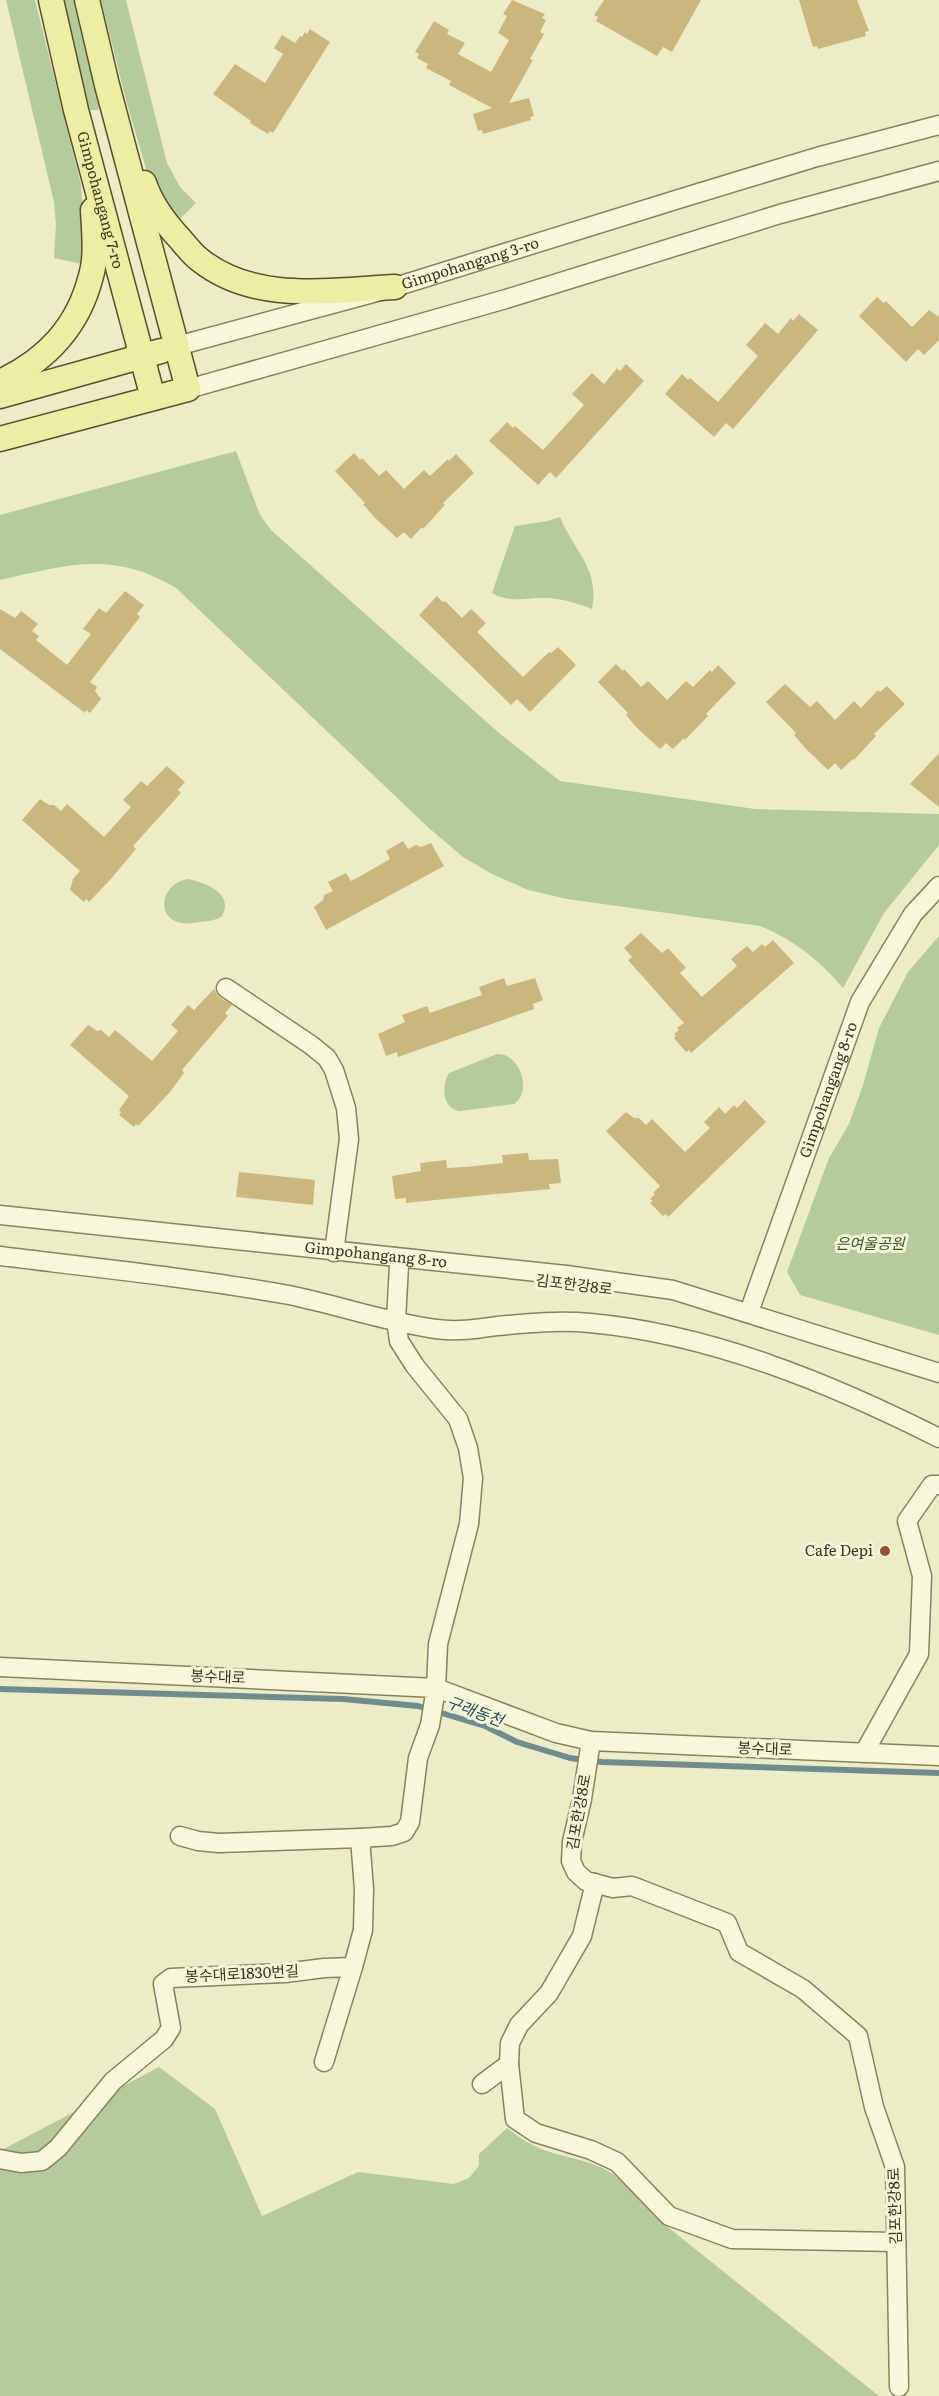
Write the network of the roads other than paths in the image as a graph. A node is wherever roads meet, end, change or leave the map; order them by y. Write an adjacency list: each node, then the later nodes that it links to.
1 (51, 0): 4 (main road, Gimpohangang 7-ro)
2 (87, 0): 3 (main road, Gimpohangang 7-ro)
3 (107, 85): 7 (main road); 8 (main road, Gimpohangang 7-ro)
4 (76, 110): 8 (main road, Gimpohangang 7-ro); 9 (main road)
5 (939, 125): 7 (street, Gimpohangang 3-ro)
6 (939, 171): 10 (street)
7 (395, 287): 8 (street, Gimpohangang 3-ro)
8 (160, 351): 10 (main road, Gimpohangang 7-ro); 11 (main road, Gimpohangang 3-ro); 12 (main road, Gimpohangang 7-ro)
9 (0, 382)
10 (188, 389): 12 (main road)
11 (0, 396)
12 (153, 398): 13 (main road)
13 (0, 439)
14 (939, 886): 20 (street, Gimpohangang 8-ro)
15 (226, 988): 17 (street)
16 (0, 1215): 17 (street, Gimpohangang 8-ro)
17 (334, 1252): 19 (street, 김포한강8로); 20 (street, Gimpohangang 8-ro)
18 (0, 1256): 21 (street)
19 (399, 1265): 20 (street, 김포한강8로); 21 (street)
20 (749, 1312): 22 (street, Gimpohangang 8-ro)
21 (396, 1321): 23 (street); 26 (street)
22 (939, 1373)
23 (939, 1438)
24 (939, 1485): 27 (street)
25 (0, 1667): 26 (street, 봉수대로)
26 (436, 1688): 28 (street); 31 (street)
27 (864, 1753): 28 (street, 봉수대로); 29 (street, 봉수대로)
28 (588, 1754): 32 (street, 김포한강8로)
29 (939, 1756)
30 (180, 1836): 31 (street)
31 (360, 1838): 33 (street)
32 (595, 1884): 35 (street); 38 (street, 김포한강8로)
33 (353, 1967): 34 (street); 37 (street, 봉수대로1830번길)
34 (324, 2062)
35 (509, 2064): 36 (street); 38 (street)
36 (482, 2084)
37 (0, 2159)
38 (896, 2242): 39 (street, 김포한강8로)
39 (899, 2387)

